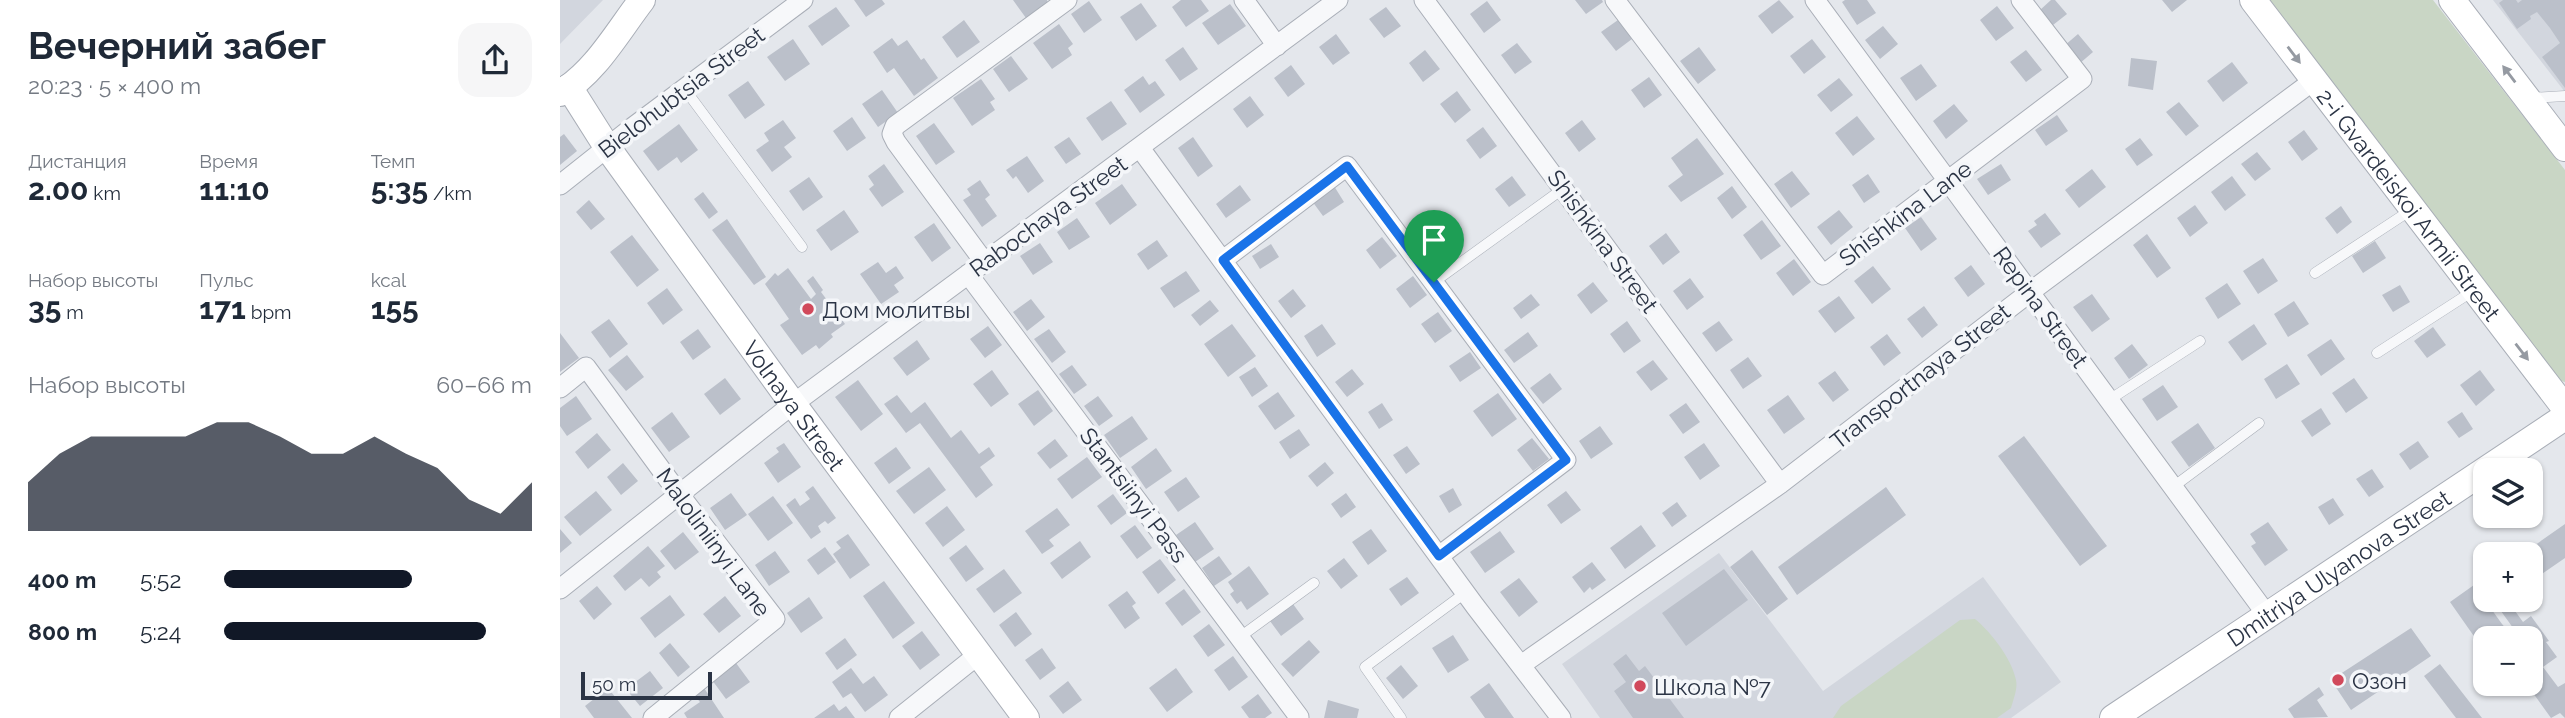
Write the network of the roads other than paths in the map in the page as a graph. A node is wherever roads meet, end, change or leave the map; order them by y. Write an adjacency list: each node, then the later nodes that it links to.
1 (642, 0): 15 (street)
2 (803, 0): 14 (street, Bielohubtsia Street)
3 (1067, 0): 27 (street)
4 (1244, 0): 12 (street)
5 (1338, 0): 12 (street, Rabochaya Street)
6 (1424, 0): 23 (street, Shishkina Street)
7 (1615, 0): 21 (street, Shishkina Lane)
8 (1815, 0): 21 (street, Repina Street)
9 (2021, 0): 21 (street, Shishkina Lane)
10 (2253, 0): 13 (street, 2-i Gvardeiskoi Armii Street, one-way to 13)
11 (2452, 0): 17 (street, one-way to 11)
12 (1276, 46): 19 (street, Rabochaya Street)
13 (2314, 81): 24 (street, 2-i Gvardeiskoi Armii Street); 32 (street, Transportnaya Street)
14 (684, 88): 18 (street, Bielohubtsia Street); 25 (lane)
15 (565, 90): 18 (street, Volnaya Street)
16 (2565, 96): 17 (lane)
17 (2528, 99): 20 (street)
18 (607, 147): 22 (street, Bielohubtsia Street); 37 (street, Volnaya Street)
19 (1140, 148): 26 (street); 27 (street, Rabochaya Street)
20 (2565, 148)
21 (1948, 181): 32 (street, Repina Street)
22 (560, 185)
23 (1564, 188): 30 (lane); 41 (street, Shishkina Street)
24 (2412, 209): 29 (lane); 31 (street, 2-i Gvardeiskoi Armii Street)
25 (802, 247)
26 (1223, 260): 30 (street); 44 (street)
27 (985, 262): 28 (street, Rabochaya Street)
28 (968, 274): 37 (street, Rabochaya Street); 49 (street, Stantsiinyi Pass)
29 (2315, 274)
30 (1434, 282): 44 (street)
31 (2474, 290): 34 (lane); 38 (street, 2-i Gvardeiskoi Armii Street, one-way to 38)
32 (2029, 292): 36 (street, Repina Street); 41 (street, Transportnaya Street)
33 (2200, 341): 36 (lane)
34 (2376, 353)
35 (560, 388): 43 (street, Maloliniinyi Lane)
36 (2109, 400): 42 (street, Repina Street)
37 (793, 404): 43 (street, Rabochaya Street); 50 (street, Volnaya Street)
38 (2565, 408)
39 (2565, 417): 48 (street, Dmitriya Ulyanova Street)
40 (2259, 423): 42 (lane)
41 (1780, 484): 51 (street, Transportnaya Street)
42 (2173, 487): 48 (street, Repina Street)
43 (679, 494): 46 (street, Rabochaya Street); 52 (street, Maloliniinyi Lane)
44 (1439, 556): 47 (street)
45 (1314, 583): 49 (lane)
46 (560, 589)
47 (1465, 593): 51 (street); 56 (lane)
48 (2267, 615): 58 (street, Dmitriya Ulyanova Street)
49 (1240, 638): 55 (street, Stantsiinyi Pass)
50 (979, 654): 53 (street); 54 (street, Volnaya Street)
51 (1521, 665): 57 (street)
52 (653, 718)
53 (899, 718)
54 (1026, 718)
55 (1298, 718)
56 (1401, 718)
57 (1561, 718)
58 (2113, 718)

